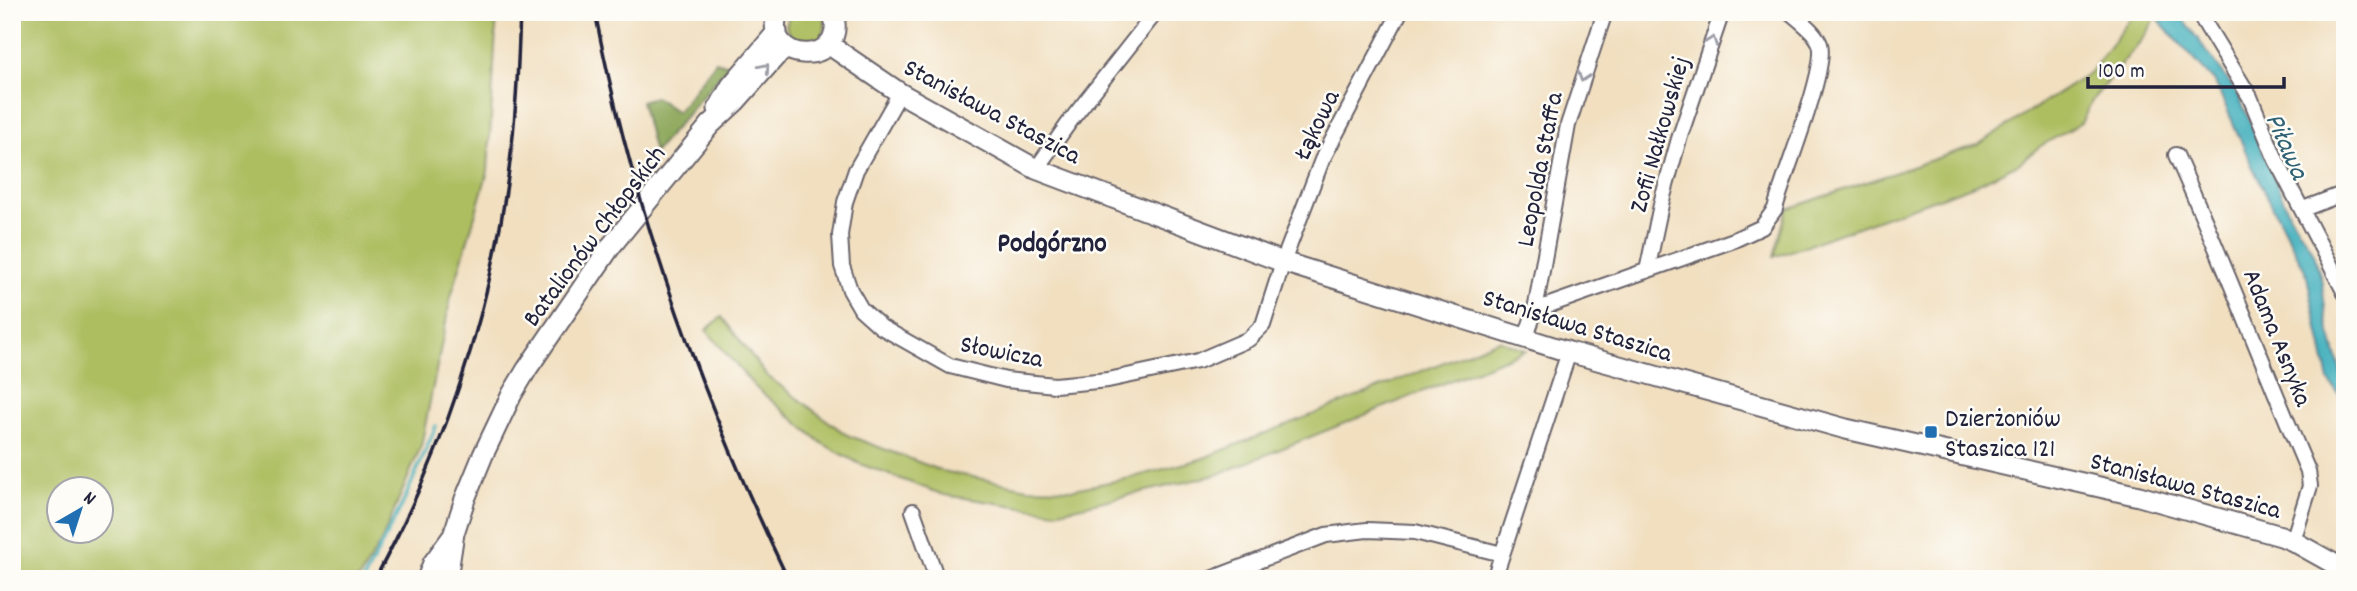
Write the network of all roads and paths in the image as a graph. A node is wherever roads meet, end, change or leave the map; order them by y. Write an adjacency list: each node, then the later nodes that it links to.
1 (778, 12): 9 (main road)
2 (833, 12): 10 (main road)
3 (1156, 12): 13 (street)
4 (1400, 12): 16 (street, Łąkowa)
5 (1605, 12): 19 (street, Leopolda Staffa, one-way to 19)
6 (1722, 12): 17 (street, Zofii Nałkowskiej, one-way to 6)
7 (1790, 12): 17 (street)
8 (2198, 12): 15 (street)
9 (782, 40): 10 (main road); 23 (main road, Batalionów Chłopskich)
10 (828, 44): 11 (main road, Stanisława Staszica)
11 (900, 93): 13 (main road, Stanisława Staszica); 16 (street, Słowicza)
12 (2176, 155): 24 (street, Adama Asnyka)
13 (1037, 169): 16 (main road, Stanisława Staszica)
14 (2345, 193): 15 (street)
15 (2303, 209): 18 (street)
16 (1283, 262): 20 (main road, Stanisława Staszica)
17 (1647, 271): 19 (street)
18 (2345, 293)
19 (1535, 310): 20 (street, Leopolda Staffa)
20 (1526, 337): 21 (main road, Stanisława Staszica)
21 (1569, 352): 24 (main road, Stanisława Staszica); 25 (street)
22 (913, 511): 30 (street)
23 (454, 533): 28 (main road, Batalionów Chłopskich); 29 (main road, Batalionów Chłopskich)
24 (2293, 541): 26 (main road, Stanisława Staszica)
25 (1502, 554): 27 (street); 31 (street)
26 (2345, 570)
27 (1220, 577)
28 (427, 579)
29 (445, 579)
30 (937, 579)
31 (1494, 579)

